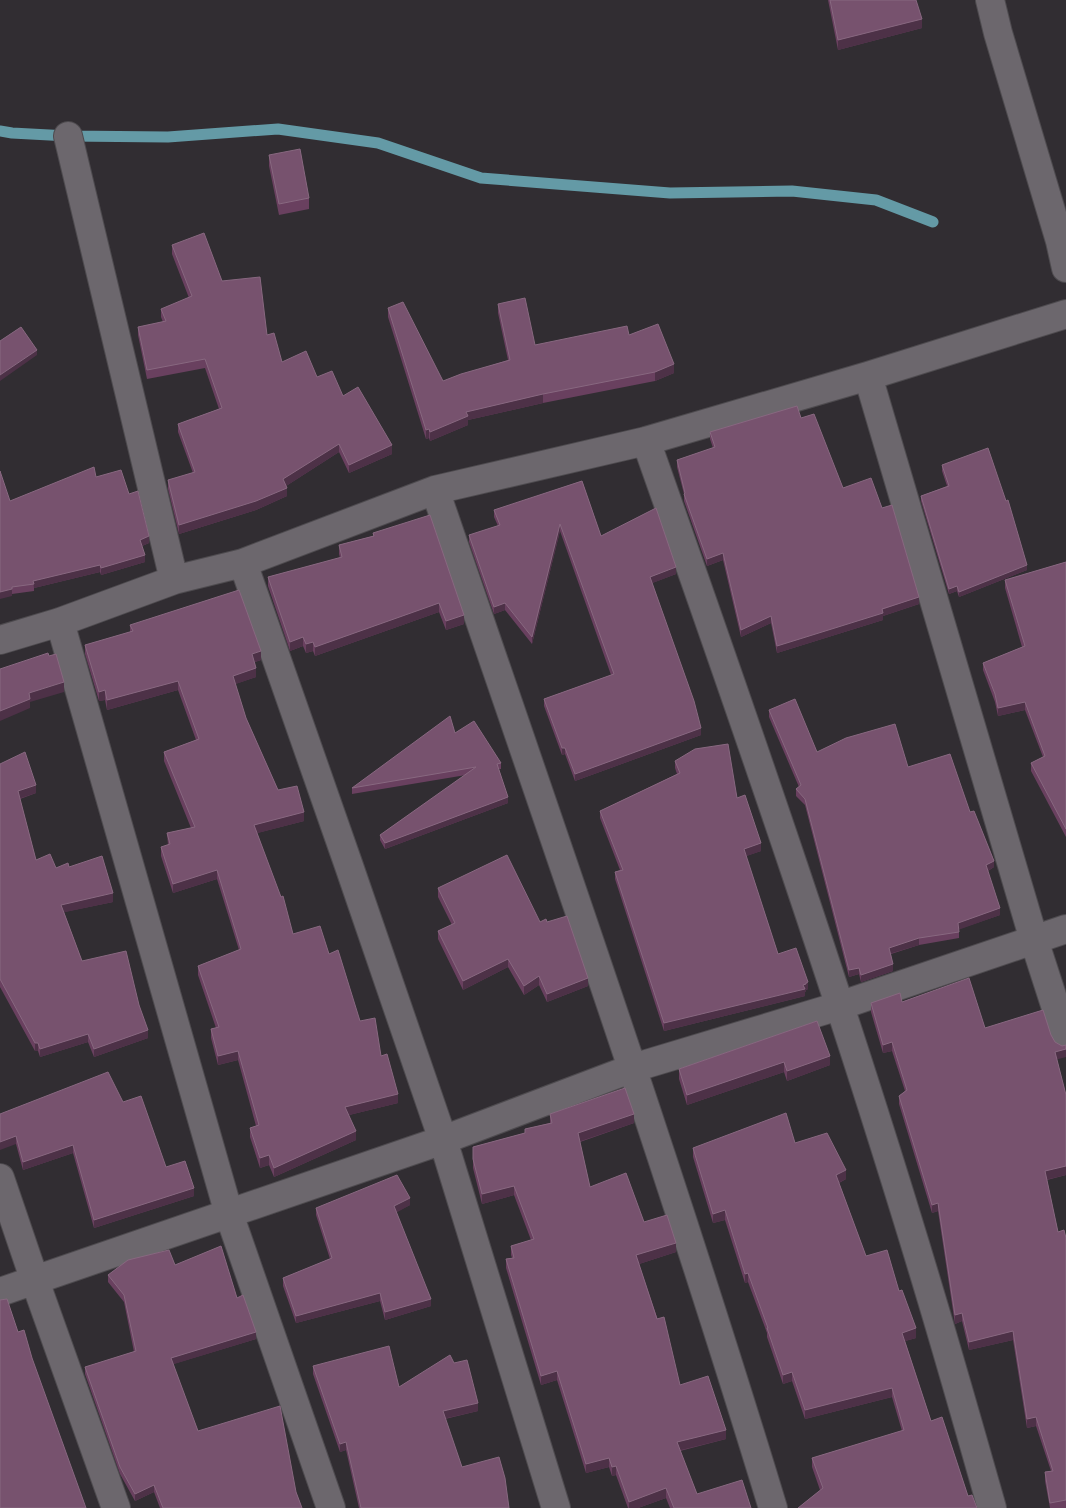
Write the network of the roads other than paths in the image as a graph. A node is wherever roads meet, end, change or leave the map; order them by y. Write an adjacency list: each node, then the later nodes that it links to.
1 (990, 0): 3 (street)
2 (68, 136): 9 (street)
3 (1066, 268)
4 (1066, 314): 5 (street)
5 (868, 376): 6 (street); 13 (street)
6 (646, 441): 7 (street); 14 (street)
7 (435, 490): 8 (street); 16 (street)
8 (243, 563): 9 (street); 17 (street)
9 (174, 580): 10 (street)
10 (60, 622): 11 (street); 19 (street)
11 (0, 640)
12 (1066, 929): 13 (street)
13 (1034, 940): 14 (street); 15 (street)
14 (839, 1006): 16 (street); 26 (street)
15 (1066, 1038)
16 (633, 1068): 17 (street); 25 (street)
17 (443, 1140): 19 (street); 24 (street)
18 (0, 1178): 20 (street)
19 (230, 1214): 20 (street); 23 (street)
20 (35, 1281): 21 (street); 22 (street)
21 (0, 1292)
22 (116, 1508)
23 (331, 1508)
24 (556, 1508)
25 (773, 1508)
26 (992, 1508)

